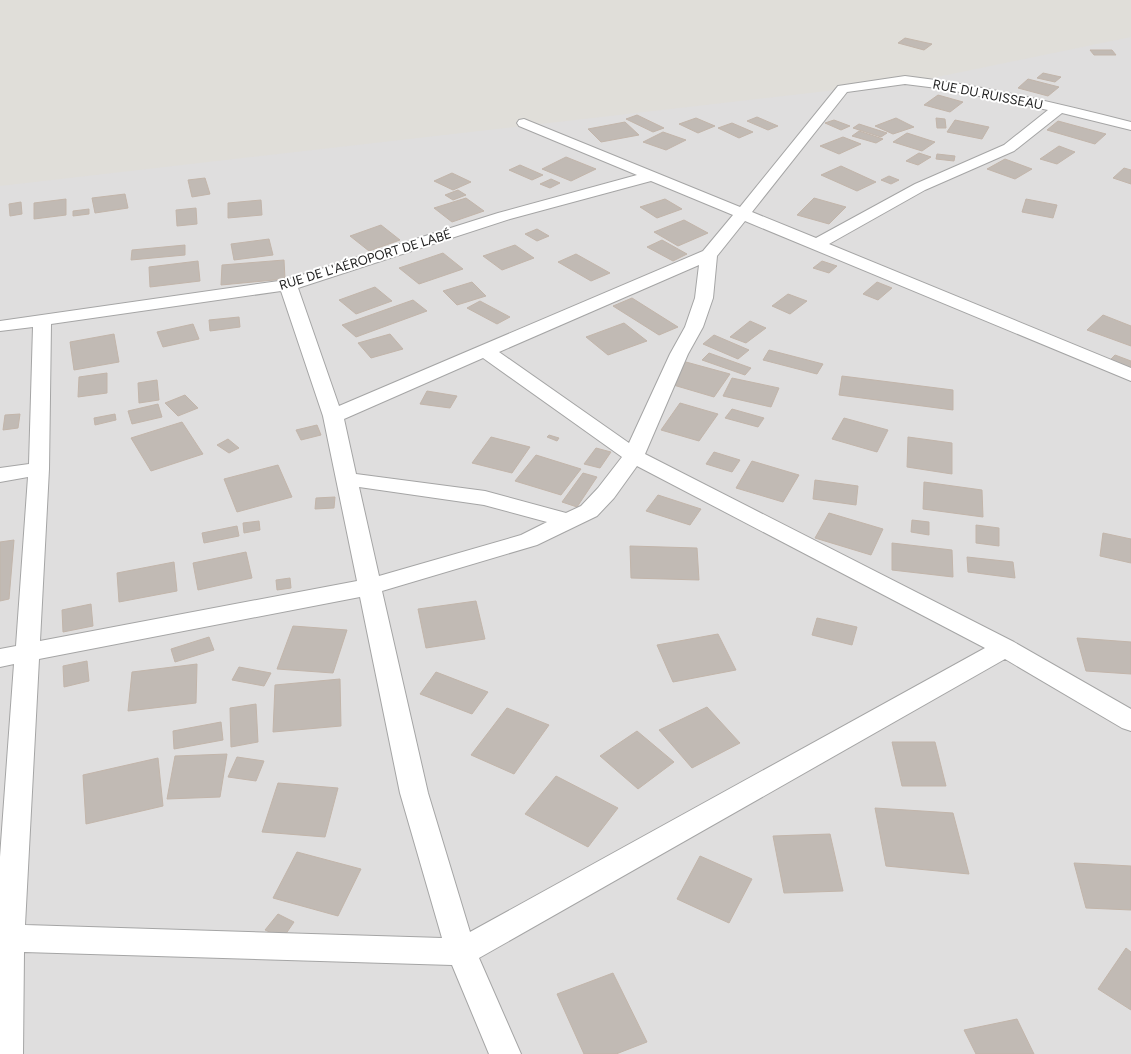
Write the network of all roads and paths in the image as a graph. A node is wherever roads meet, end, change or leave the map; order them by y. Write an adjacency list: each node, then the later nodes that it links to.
1 (1059, 108): 3 (street, RUE DU RUISSEAU); 5 (street, RUE DU RUISSEAU); 6 (street)
2 (524, 123): 4 (street)
3 (1131, 126)
4 (652, 176): 5 (street); 8 (street, RUE DE L'AÉROPORT DE LABÉ)
5 (743, 214): 6 (street); 7 (street)
6 (817, 244): 12 (street)
7 (710, 255): 11 (street); 14 (street)
8 (288, 285): 9 (street, RUE DE L'AÉROPORT DE LABÉ); 13 (street)
9 (42, 319): 10 (street, RUE DE L'AÉROPORT DE LABÉ); 15 (street)
10 (0, 326)
11 (485, 351): 13 (street); 14 (street)
12 (1131, 375)
13 (333, 416): 17 (street)
14 (634, 456): 18 (street); 20 (street)
15 (39, 469): 16 (street); 21 (street)
16 (0, 475)
17 (346, 479): 18 (street); 19 (street)
18 (568, 521): 19 (street)
19 (370, 587): 21 (street); 25 (street)
20 (1005, 648): 23 (street); 25 (street)
21 (27, 653): 22 (street); 24 (street)
22 (0, 658)
23 (1131, 721)
24 (5, 940): 25 (street); 26 (street)
25 (461, 952): 27 (street)
26 (7, 1054)
27 (505, 1054)

